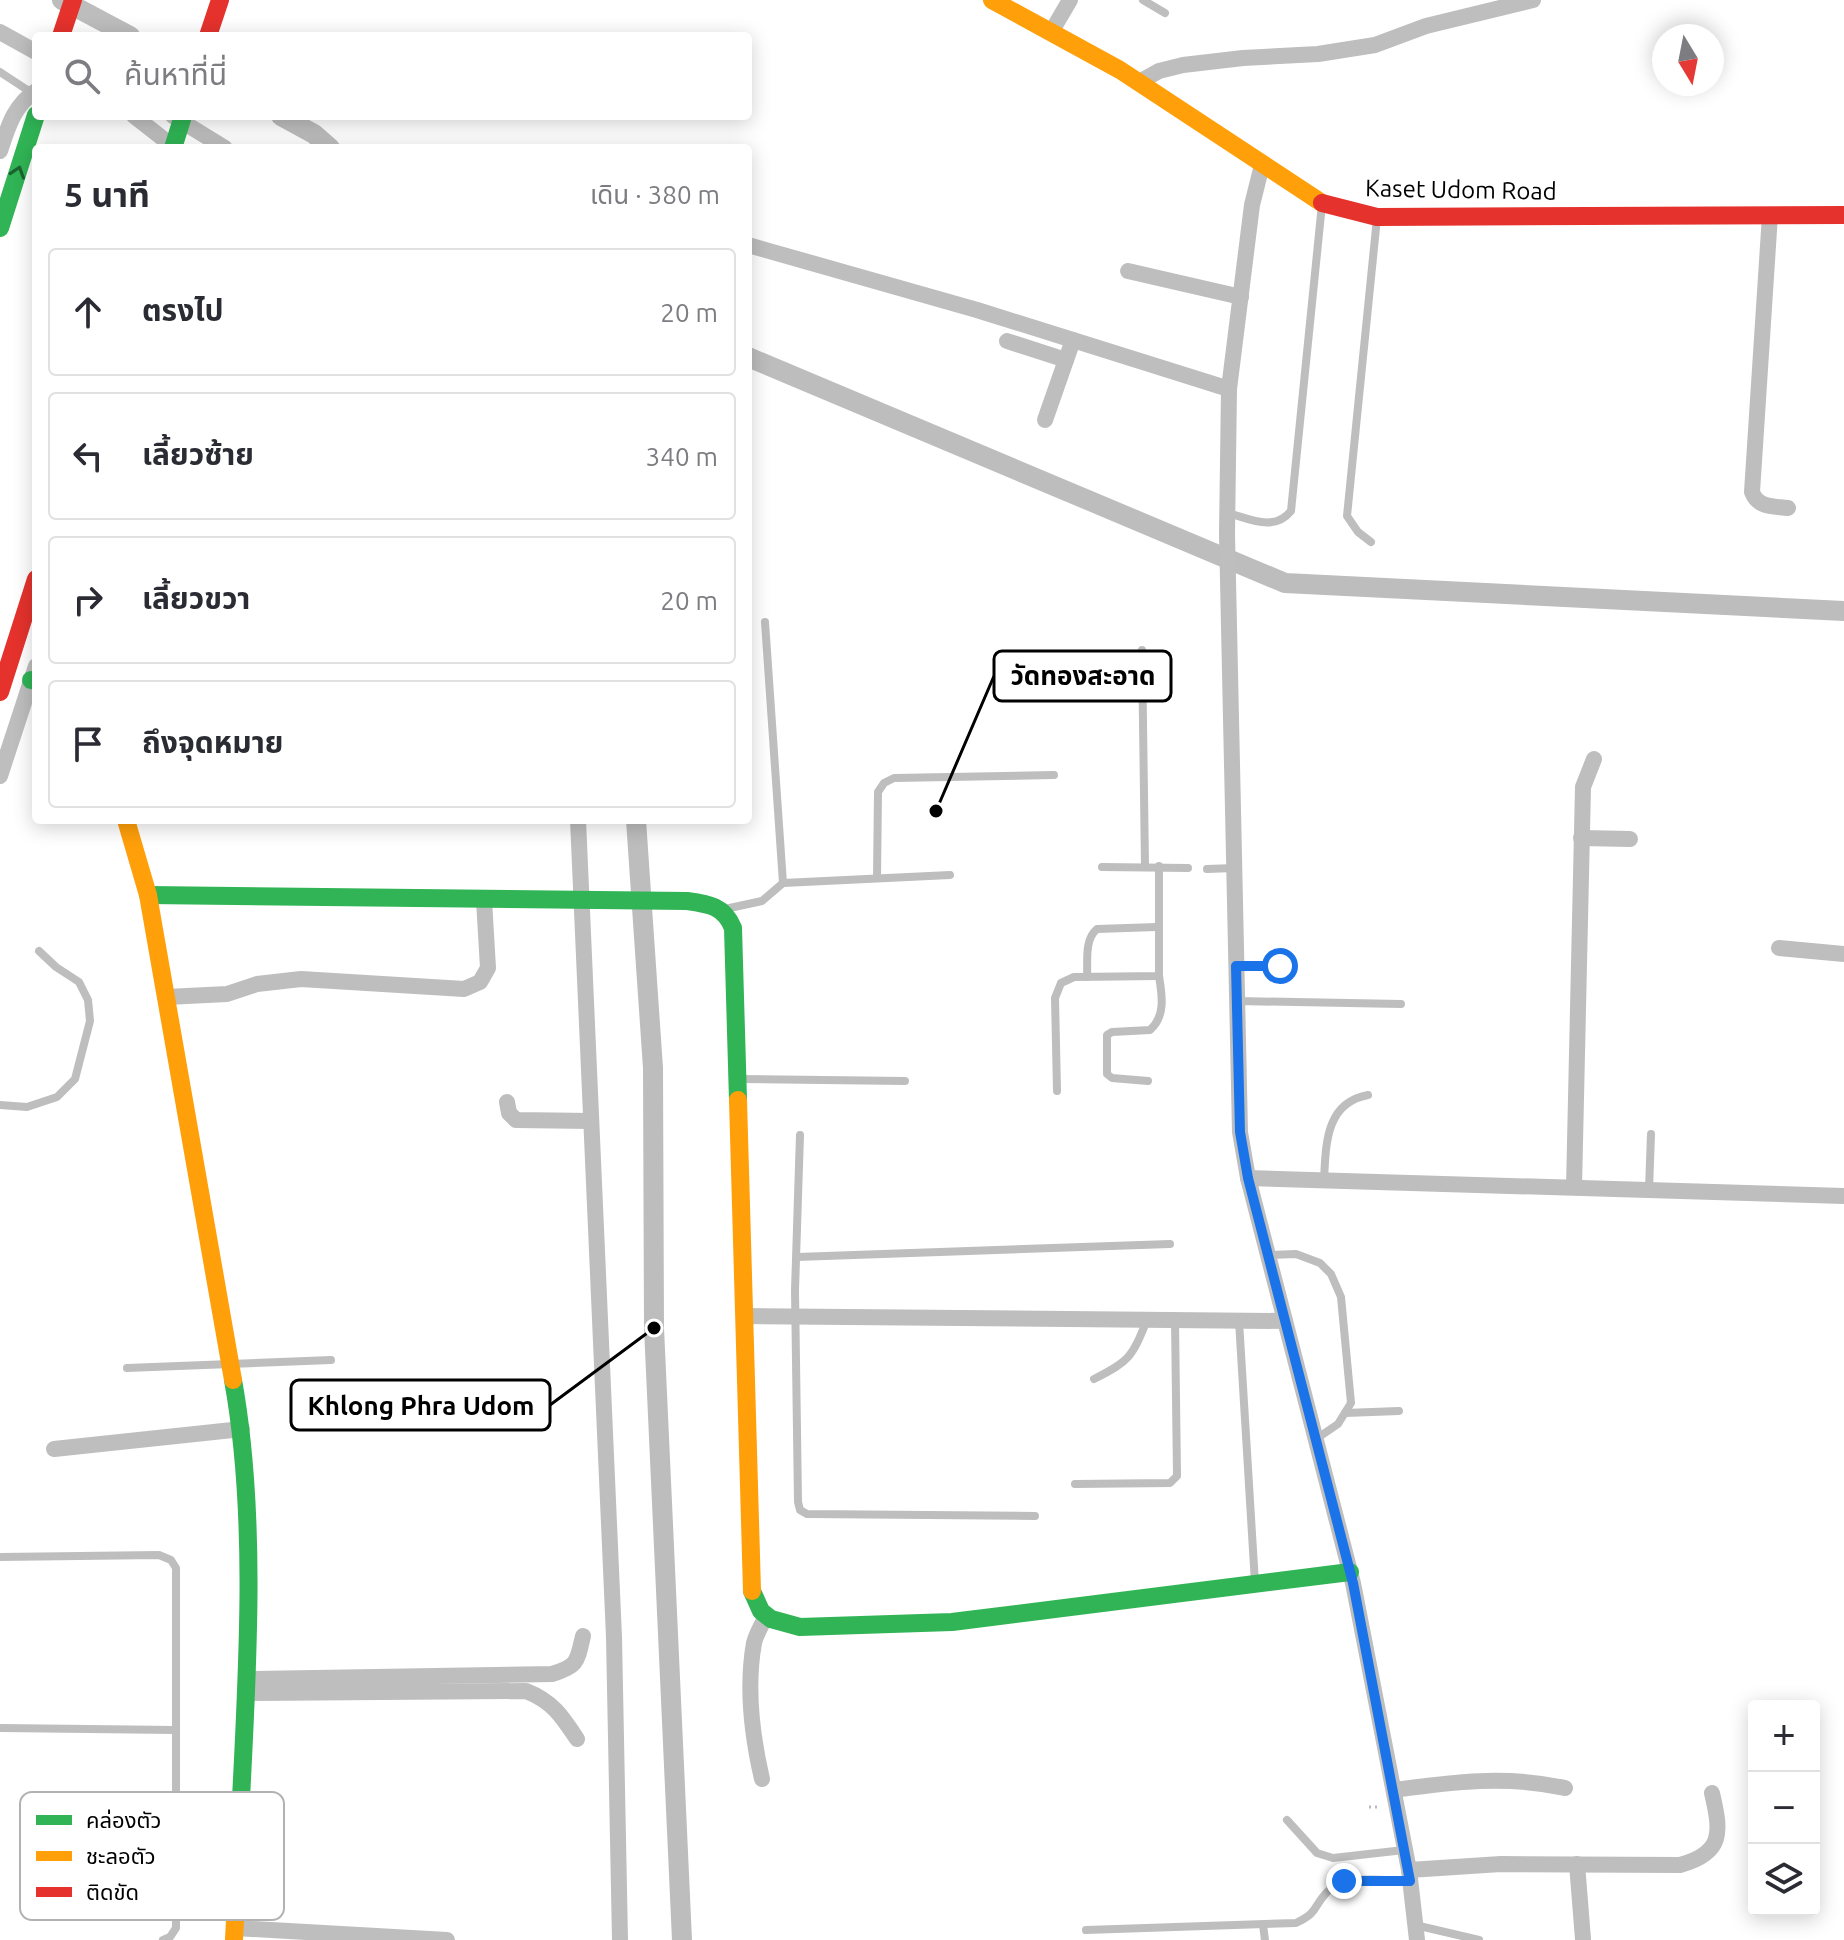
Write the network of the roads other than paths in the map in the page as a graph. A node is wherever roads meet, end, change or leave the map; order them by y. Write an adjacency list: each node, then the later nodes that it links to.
1 (73, 0): 10 (street)
2 (220, 0): 11 (street)
3 (992, 0): 8 (street, Kaset Udom Road)
4 (1070, 0): 8 (street)
5 (1143, 0): 7 (lane)
6 (1533, 0): 14 (street)
7 (1165, 13)
8 (1053, 29): 14 (street, Kaset Udom Road)
9 (0, 32): 12 (street)
10 (62, 32)
11 (209, 32)
12 (32, 50)
13 (0, 72): 15 (lane)
14 (1141, 81): 25 (street, Kaset Udom Road)
15 (32, 91)
16 (32, 94): 24 (street)
17 (34, 120): 30 (street, one-way to 17)
18 (139, 120): 21 (street)
19 (180, 120): 23 (street)
20 (182, 120): 22 (street, bridge)
21 (169, 144)
22 (175, 144)
23 (218, 144)
24 (0, 151)
25 (1262, 165): 26 (street, Kaset Udom Road); 33 (street)
26 (1322, 203): 29 (street, Kaset Udom Road); 40 (lane)
27 (1770, 215): 28 (street, Kaset Udom Road); 29 (street, Kaset Udom Road); 39 (street)
28 (1844, 215)
29 (1377, 217): 41 (lane)
30 (0, 228)
31 (752, 246): 34 (street)
32 (1128, 271): 33 (street)
33 (1241, 297): 37 (street)
34 (1073, 340): 36 (street); 37 (street)
35 (1007, 341): 36 (street)
36 (1066, 360): 38 (street)
37 (1229, 389): 40 (street)
38 (1045, 420)
39 (1788, 508)
40 (1228, 513): 58 (street)
41 (1371, 542)
42 (32, 592): 46 (street)
43 (765, 622): 62 (lane)
44 (1142, 650): 54 (lane)
45 (32, 681): 49 (street)
46 (0, 692)
47 (1594, 759): 52 (street)
48 (1054, 775): 61 (lane)
49 (0, 776)
50 (127, 824): 63 (street)
51 (578, 824): 65 (street)
52 (1581, 838): 53 (street); 88 (street)
53 (1630, 839)
54 (1145, 866): 55 (lane); 56 (lane)
55 (1159, 866): 57 (lane); 67 (lane)
56 (1102, 867)
57 (1188, 868)
58 (1234, 868): 59 (lane); 74 (street)
59 (1207, 869)
60 (950, 875): 61 (lane)
61 (877, 878): 62 (lane)
62 (783, 883): 66 (lane)
63 (148, 895): 64 (street); 73 (street)
64 (484, 900): 65 (street); 73 (street)
65 (583, 901): 66 (street); 83 (street)
66 (724, 910): 76 (street)
67 (1157, 927): 71 (lane); 72 (lane)
68 (1779, 948): 70 (street)
69 (39, 951): 82 (lane)
70 (1844, 954)
71 (1159, 976): 72 (lane); 78 (lane)
72 (1087, 977): 79 (lane)
73 (167, 997): 101 (street)
74 (1237, 1001): 75 (lane); 86 (street)
75 (1401, 1004)
76 (737, 1079): 77 (lane); 94 (street)
77 (905, 1081)
78 (1148, 1081)
79 (1057, 1091)
80 (1368, 1095): 87 (lane)
81 (507, 1102): 83 (street)
82 (0, 1105)
83 (591, 1121): 138 (street)
84 (1651, 1134): 89 (lane)
85 (800, 1135): 93 (lane)
86 (1248, 1178): 87 (street); 92 (street)
87 (1324, 1180): 88 (street)
88 (1574, 1187): 89 (street)
89 (1649, 1190): 90 (street)
90 (1844, 1196)
91 (1170, 1244): 93 (lane)
92 (1268, 1255): 99 (street); 105 (lane)
93 (797, 1257): 95 (lane)
94 (744, 1316): 95 (street); 114 (street)
95 (796, 1316): 96 (street); 110 (lane)
96 (1148, 1320): 97 (street); 103 (lane)
97 (1175, 1320): 98 (street); 109 (lane)
98 (1239, 1320): 99 (street); 113 (lane)
99 (1285, 1321): 107 (street)
100 (331, 1360): 101 (lane)
101 (232, 1365): 102 (lane); 106 (street)
102 (127, 1368)
103 (1094, 1379)
104 (1399, 1411): 105 (lane)
105 (1345, 1413): 107 (lane)
106 (242, 1429): 108 (street); 116 (street)
107 (1316, 1439): 112 (street)
108 (54, 1449)
109 (1075, 1484)
110 (1035, 1516)
111 (0, 1557): 118 (lane)
112 (1350, 1572): 113 (street); 122 (street)
113 (1255, 1584): 114 (street)
114 (767, 1615): 120 (street)
115 (583, 1636): 116 (street)
116 (247, 1686): 119 (street); 124 (street)
117 (0, 1728): 118 (lane)
118 (176, 1730): 123 (lane)
119 (577, 1739)
120 (762, 1779)
121 (1565, 1788): 122 (street)
122 (1394, 1790): 127 (street)
123 (176, 1792)
124 (242, 1792)
125 (1712, 1793): 128 (street)
126 (1287, 1820): 127 (lane)
127 (1405, 1850): 129 (street)
128 (1577, 1864): 129 (street); 135 (street)
129 (1410, 1876): 131 (lane); 133 (street)
130 (176, 1920): 136 (lane)
131 (1263, 1925): 132 (lane); 139 (lane)
132 (1086, 1930)
133 (1416, 1933): 140 (lane)
134 (235, 1934): 137 (street)
135 (1583, 1939)
136 (163, 1940)
137 (447, 1940)
138 (620, 1940)
139 (1265, 1940)
140 (1479, 1940)

